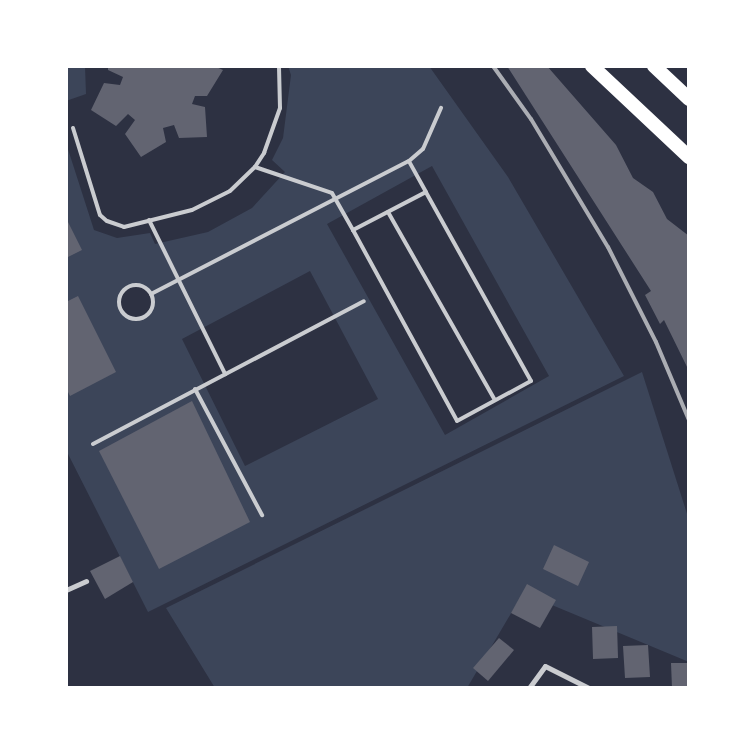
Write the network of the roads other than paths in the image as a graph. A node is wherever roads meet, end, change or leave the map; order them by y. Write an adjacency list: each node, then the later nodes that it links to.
1 (279, 66): 9 (lane)
2 (592, 66): 7 (highway)
3 (654, 66): 4 (highway)
4 (689, 99)
5 (441, 108): 8 (lane)
6 (73, 128): 13 (lane)
7 (689, 157)
8 (409, 161): 10 (lane); 11 (lane)
9 (256, 167): 11 (lane); 13 (lane)
10 (426, 192): 12 (lane); 20 (lane)
11 (336, 199): 14 (lane); 15 (lane)
12 (388, 212): 14 (lane); 20 (lane)
13 (149, 220): 15 (lane)
14 (352, 230): 20 (lane)
15 (177, 281): 16 (lane); 18 (lane)
16 (151, 294): 16 (lane)
17 (364, 301): 18 (lane)
18 (225, 374): 19 (lane)
19 (196, 390): 21 (lane); 22 (lane)
20 (495, 400)
21 (93, 444)
22 (262, 515)
23 (86, 580): 24 (street)
24 (66, 590)
25 (529, 688): 26 (street)
26 (590, 688)

